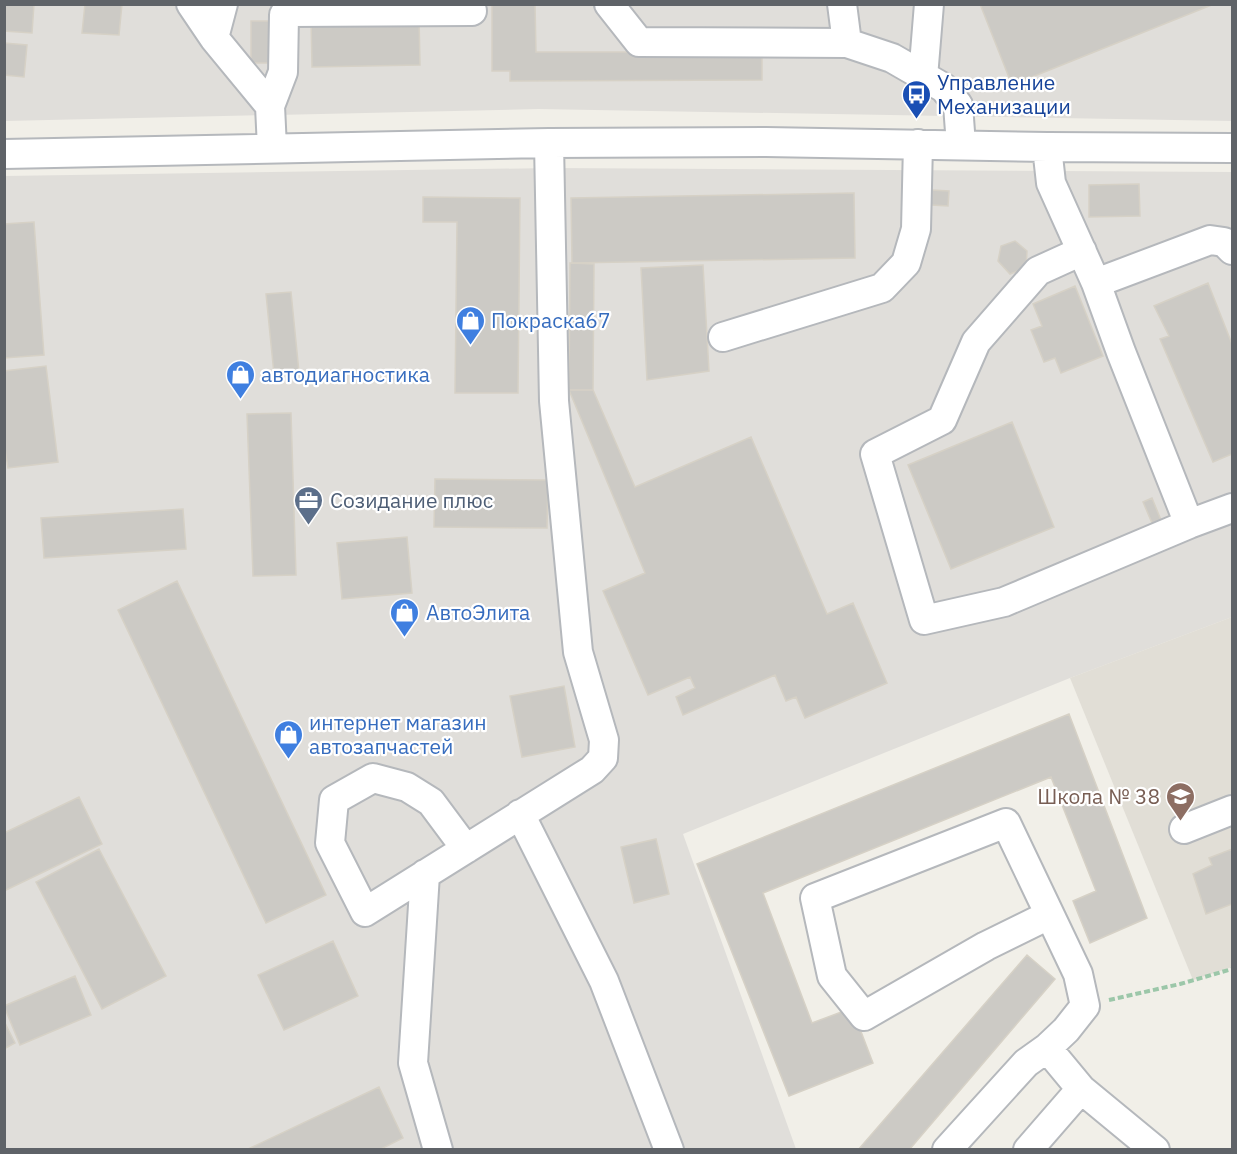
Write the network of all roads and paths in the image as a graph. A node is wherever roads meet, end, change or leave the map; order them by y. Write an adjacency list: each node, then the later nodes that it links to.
1 (191, 4): 7 (street)
2 (223, 4): 7 (street)
3 (609, 4): 8 (street)
4 (842, 4): 8 (street)
5 (929, 4): 9 (street)
6 (472, 11): 10 (street)
7 (214, 38): 10 (street)
8 (847, 44): 9 (street)
9 (923, 77): 13 (street)
10 (270, 106): 15 (street)
11 (549, 143): 12 (street); 15 (street); 25 (street)
12 (918, 144): 13 (street); 21 (street)
13 (961, 145): 14 (street)
14 (1047, 147): 16 (street); 19 (street)
15 (272, 148): 17 (street)
16 (1233, 148)
17 (4, 154)
18 (1233, 250): 20 (street)
19 (1082, 251): 20 (street); 23 (street)
20 (1096, 283): 23 (street)
21 (723, 337)
22 (1233, 508): 23 (street)
23 (1189, 524)
24 (1233, 810): 26 (street)
25 (520, 814): 27 (street); 35 (street)
26 (1184, 829)
27 (466, 849): 28 (street); 28 (street)
28 (425, 874): 34 (street)
29 (1049, 915): 29 (street); 31 (street)
30 (1233, 969): 31 (path)
31 (1085, 1006): 32 (street)
32 (1047, 1048): 33 (street); 36 (street)
33 (1081, 1089): 37 (street); 38 (street)
34 (438, 1149)
35 (669, 1149)
36 (947, 1149)
37 (1028, 1149)
38 (1155, 1149)

